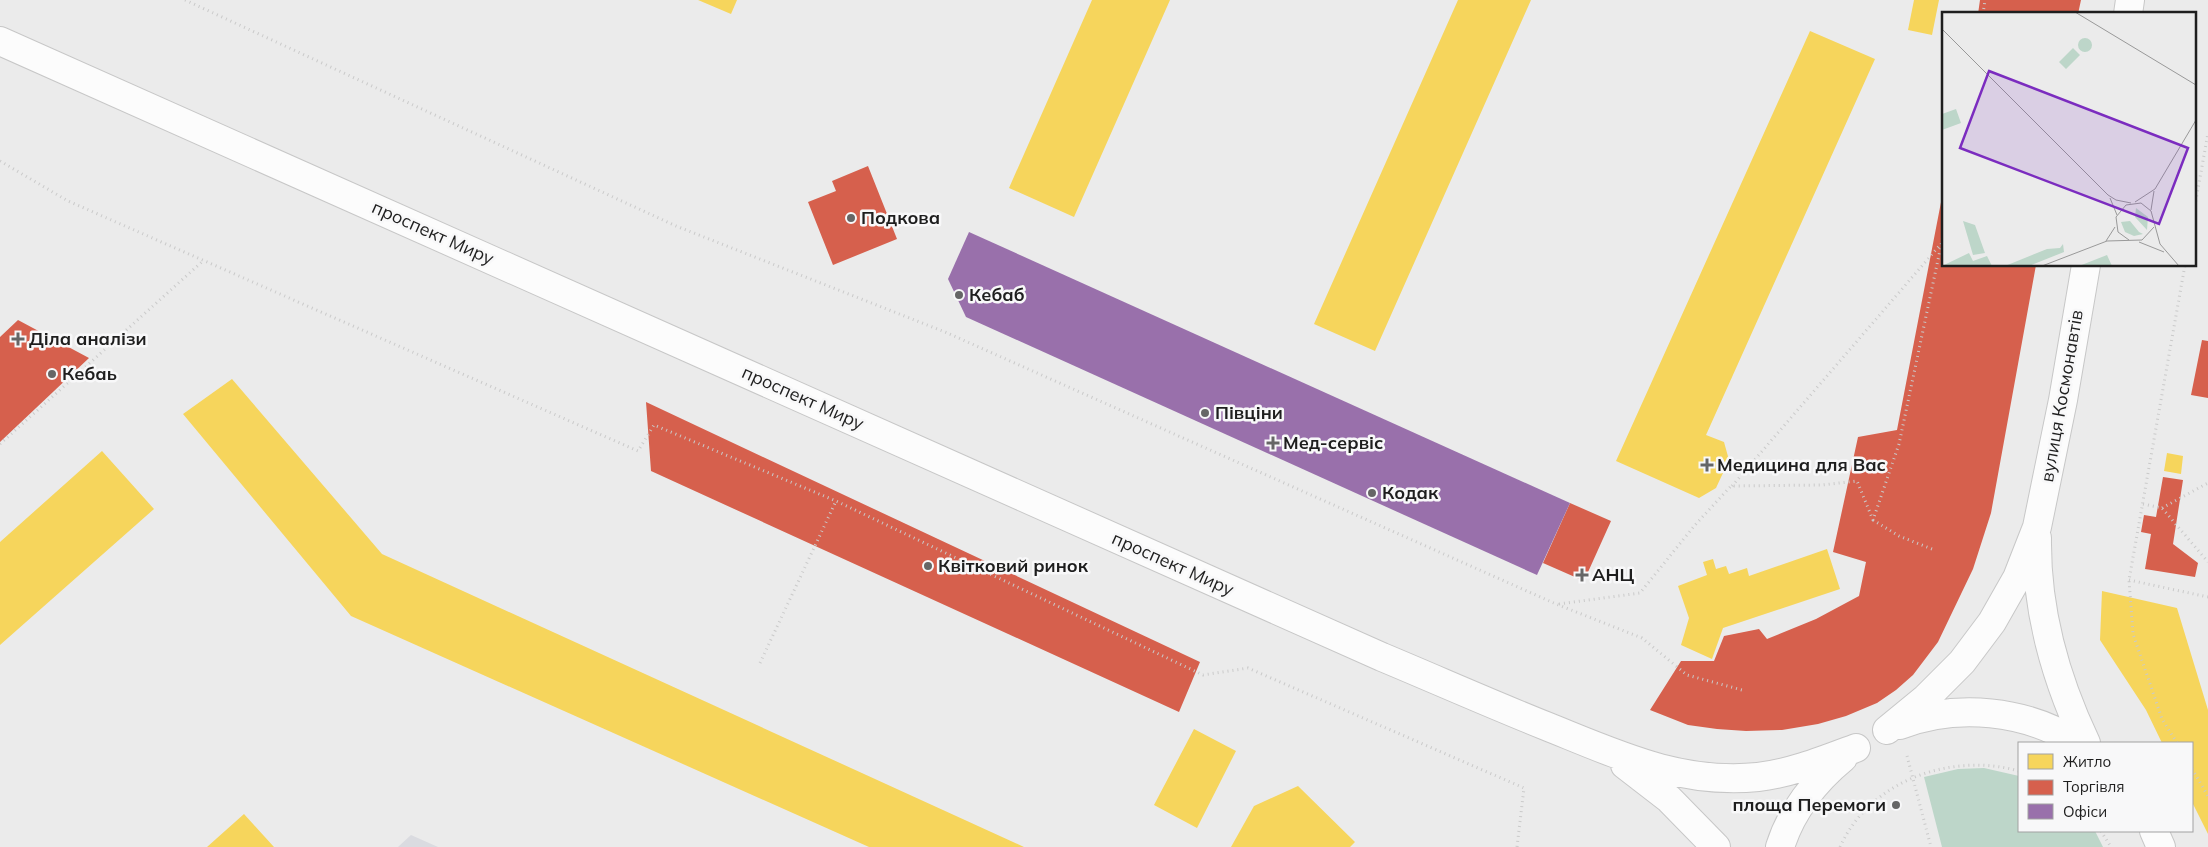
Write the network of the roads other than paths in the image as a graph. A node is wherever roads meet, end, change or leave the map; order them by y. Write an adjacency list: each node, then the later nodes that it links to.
1 (0, 41): 8 (main road, проспект Миру)
2 (2086, 266): 3 (main road, вулиця Космонавтів)
3 (2038, 527): 4 (main road, вулиця Космонавтів); 6 (main road, вулиця Космонавтів)
4 (1892, 728): 5 (main road); 7 (main road)
5 (2076, 742)
6 (2086, 742)
7 (1856, 748): 8 (main road, проспект Миру); 11 (main road)
8 (1608, 751): 10 (main road, проспект Миру)
9 (2154, 832): 12 (main road)
10 (1716, 847)
11 (1780, 847)
12 (2161, 847)

